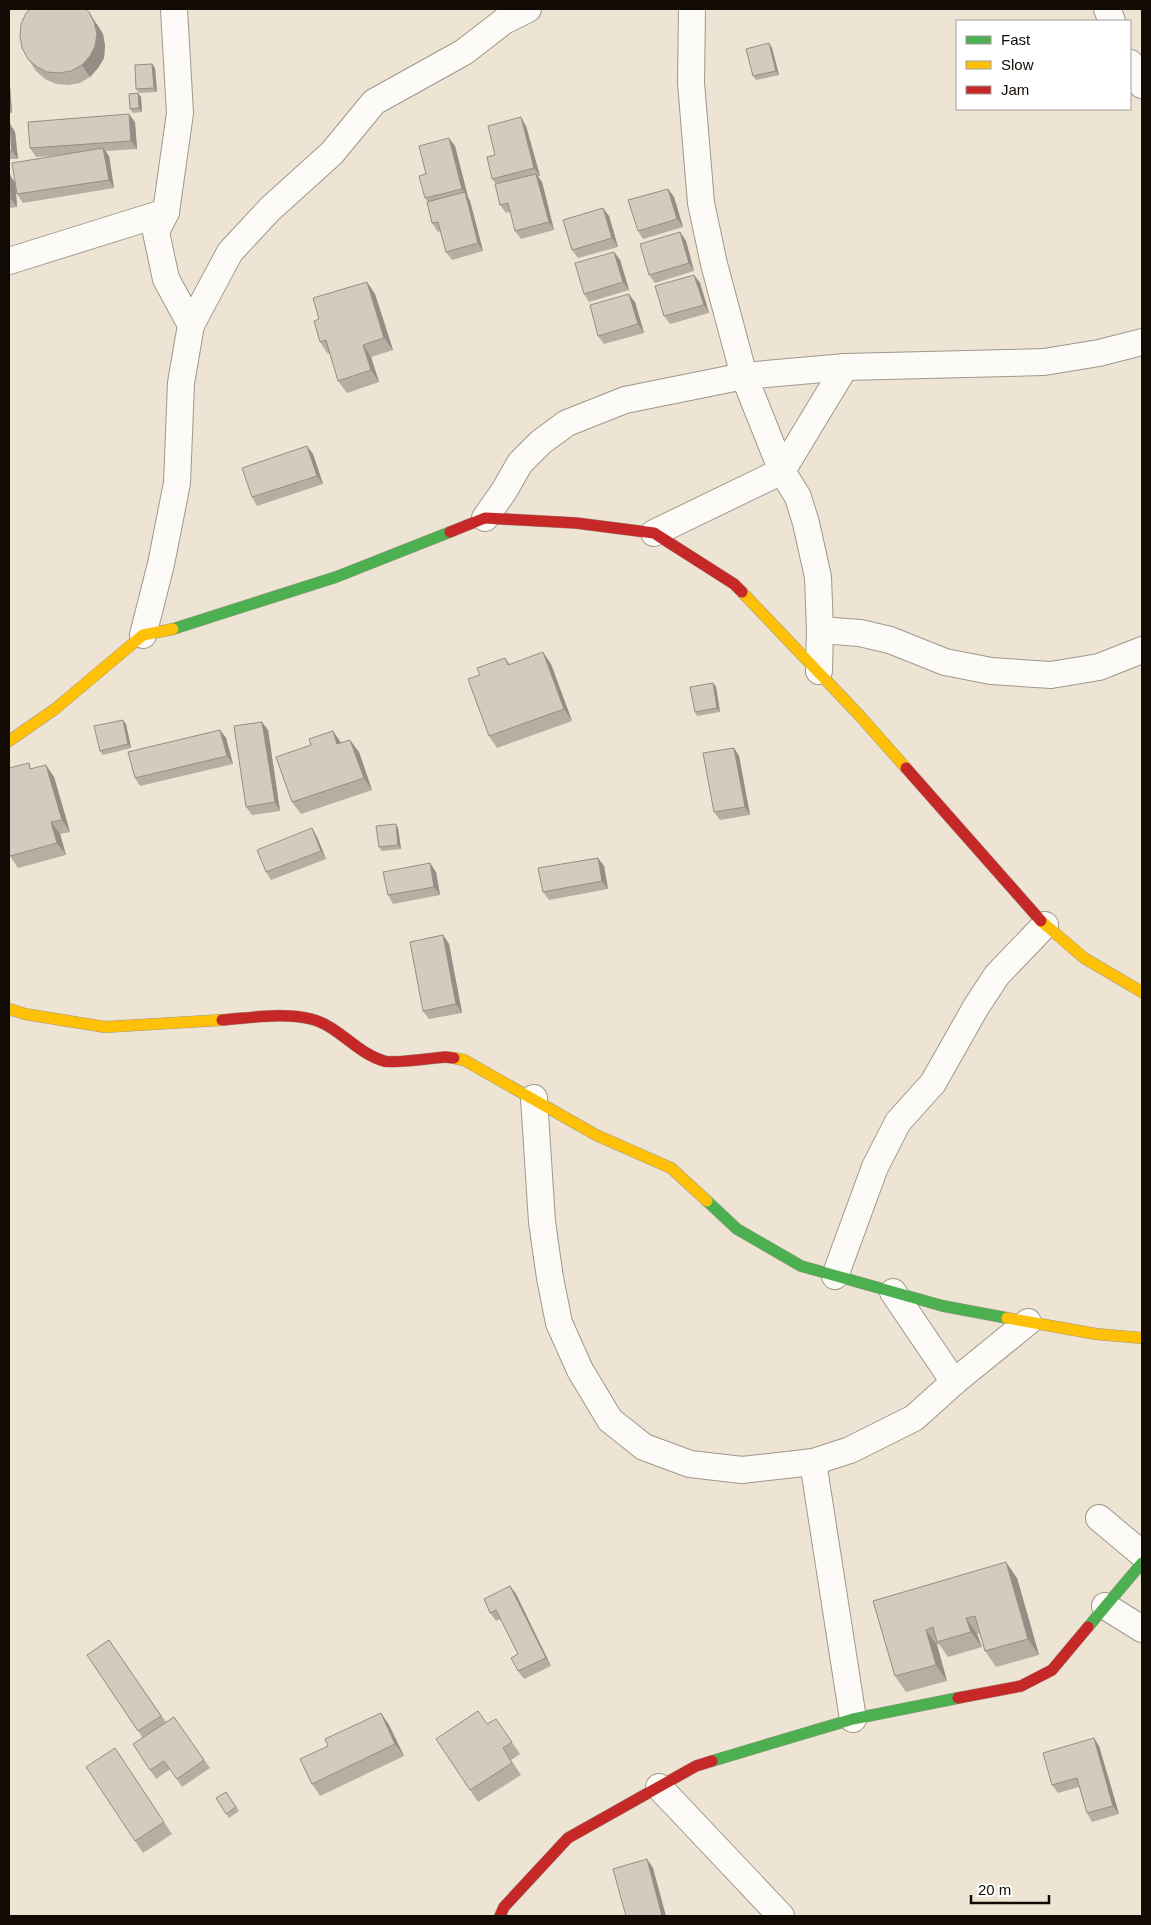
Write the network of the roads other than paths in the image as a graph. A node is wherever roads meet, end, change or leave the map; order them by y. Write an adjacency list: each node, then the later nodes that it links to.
1 (174, 9): 6 (street)
2 (528, 9): 8 (street)
3 (692, 9): 11 (street)
4 (1131, 65): 5 (street)
5 (1142, 85)
6 (166, 212): 7 (street); 8 (street)
7 (9, 261)
8 (191, 325): 16 (street)
9 (1142, 342): 10 (street)
10 (845, 367): 11 (street); 12 (street)
11 (744, 376): 12 (street); 13 (street)
12 (782, 471): 14 (street); 15 (street)
13 (485, 518): 14 (street); 16 (street)
14 (654, 533): 18 (street)
15 (820, 630): 17 (street); 18 (street)
16 (143, 635): 19 (street)
17 (1142, 650)
18 (819, 671): 20 (street)
19 (9, 740)
20 (1045, 925): 21 (street); 24 (street)
21 (1142, 992)
22 (9, 1008): 23 (street)
23 (534, 1098): 24 (street); 29 (street)
24 (835, 1276): 25 (street)
25 (893, 1292): 26 (street); 28 (street)
26 (1028, 1322): 27 (street); 28 (street)
27 (1142, 1338)
28 (954, 1382): 29 (street)
29 (813, 1462): 35 (street)
30 (1100, 1518): 31 (street)
31 (1142, 1554)
32 (1142, 1563): 33 (street)
33 (1105, 1606): 34 (street); 35 (street)
34 (1142, 1628)
35 (853, 1718): 36 (street)
36 (659, 1787): 37 (street); 38 (street)
37 (500, 1916)
38 (781, 1916)

